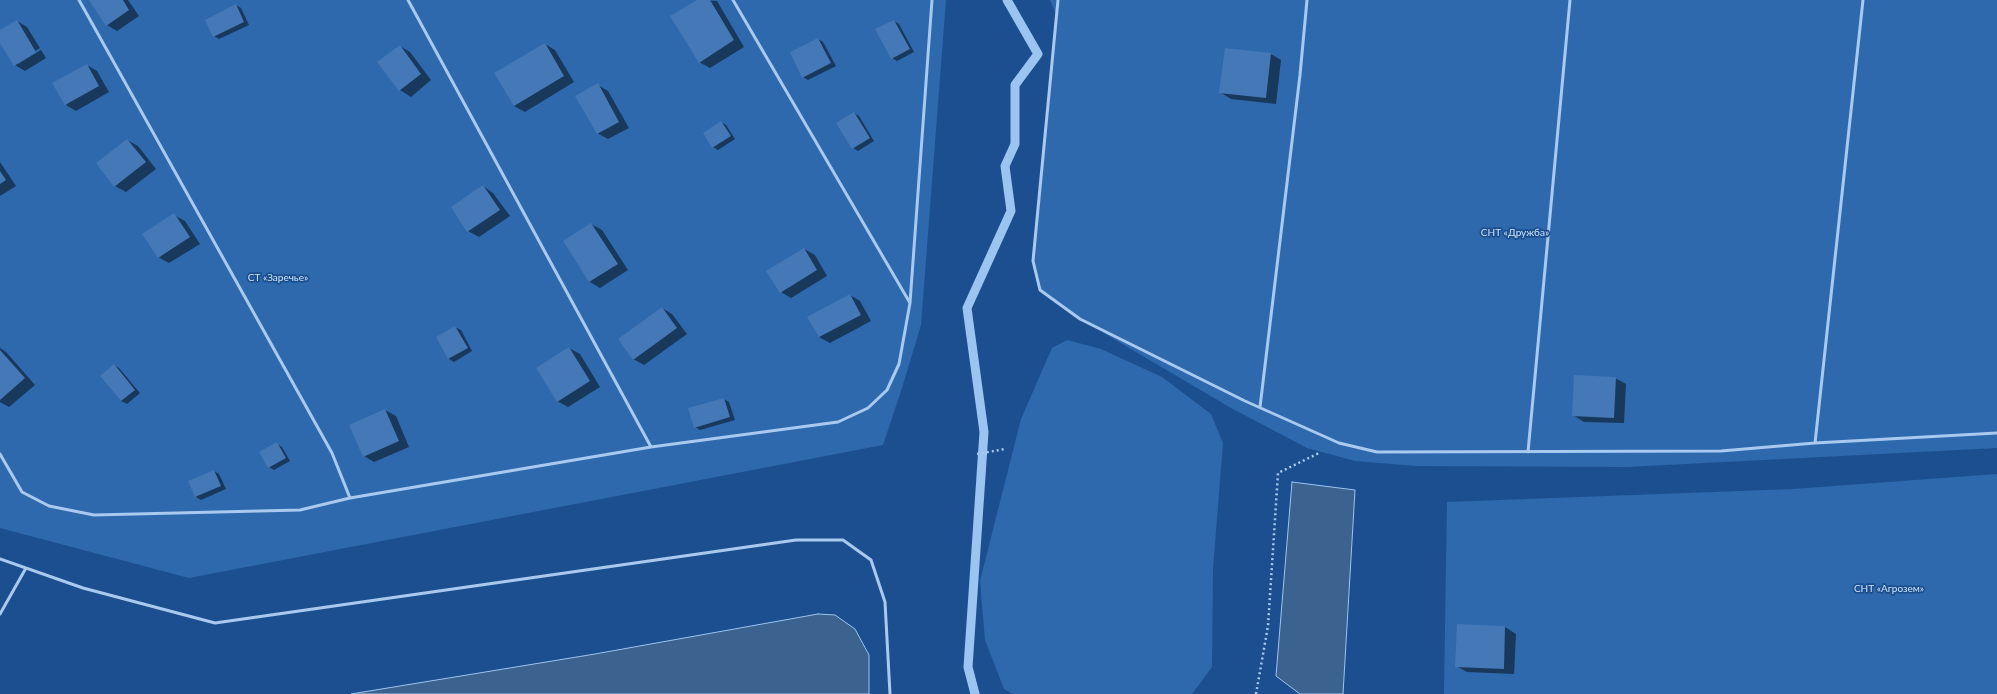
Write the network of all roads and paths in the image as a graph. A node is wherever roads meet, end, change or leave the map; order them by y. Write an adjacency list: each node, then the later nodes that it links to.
1 (79, 0): 19 (lane)
2 (408, 0): 14 (lane)
3 (733, 0): 9 (lane)
4 (932, 0): 9 (lane)
5 (1058, 0): 10 (lane)
6 (1307, 0): 10 (lane)
7 (1570, 0): 16 (lane)
8 (1863, 0): 13 (lane)
9 (910, 303): 14 (lane)
10 (1260, 407): 12 (lane)
11 (1997, 433): 13 (lane)
12 (1339, 443): 16 (lane); 24 (path)
13 (1815, 443): 16 (lane)
14 (651, 447): 19 (lane)
15 (1005, 449): 18 (path)
16 (1528, 452)
17 (0, 454): 19 (lane)
18 (977, 454)
19 (350, 498)
20 (0, 558): 21 (lane)
21 (26, 568): 22 (lane); 23 (lane)
22 (0, 614)
23 (890, 694)
24 (1256, 694)

